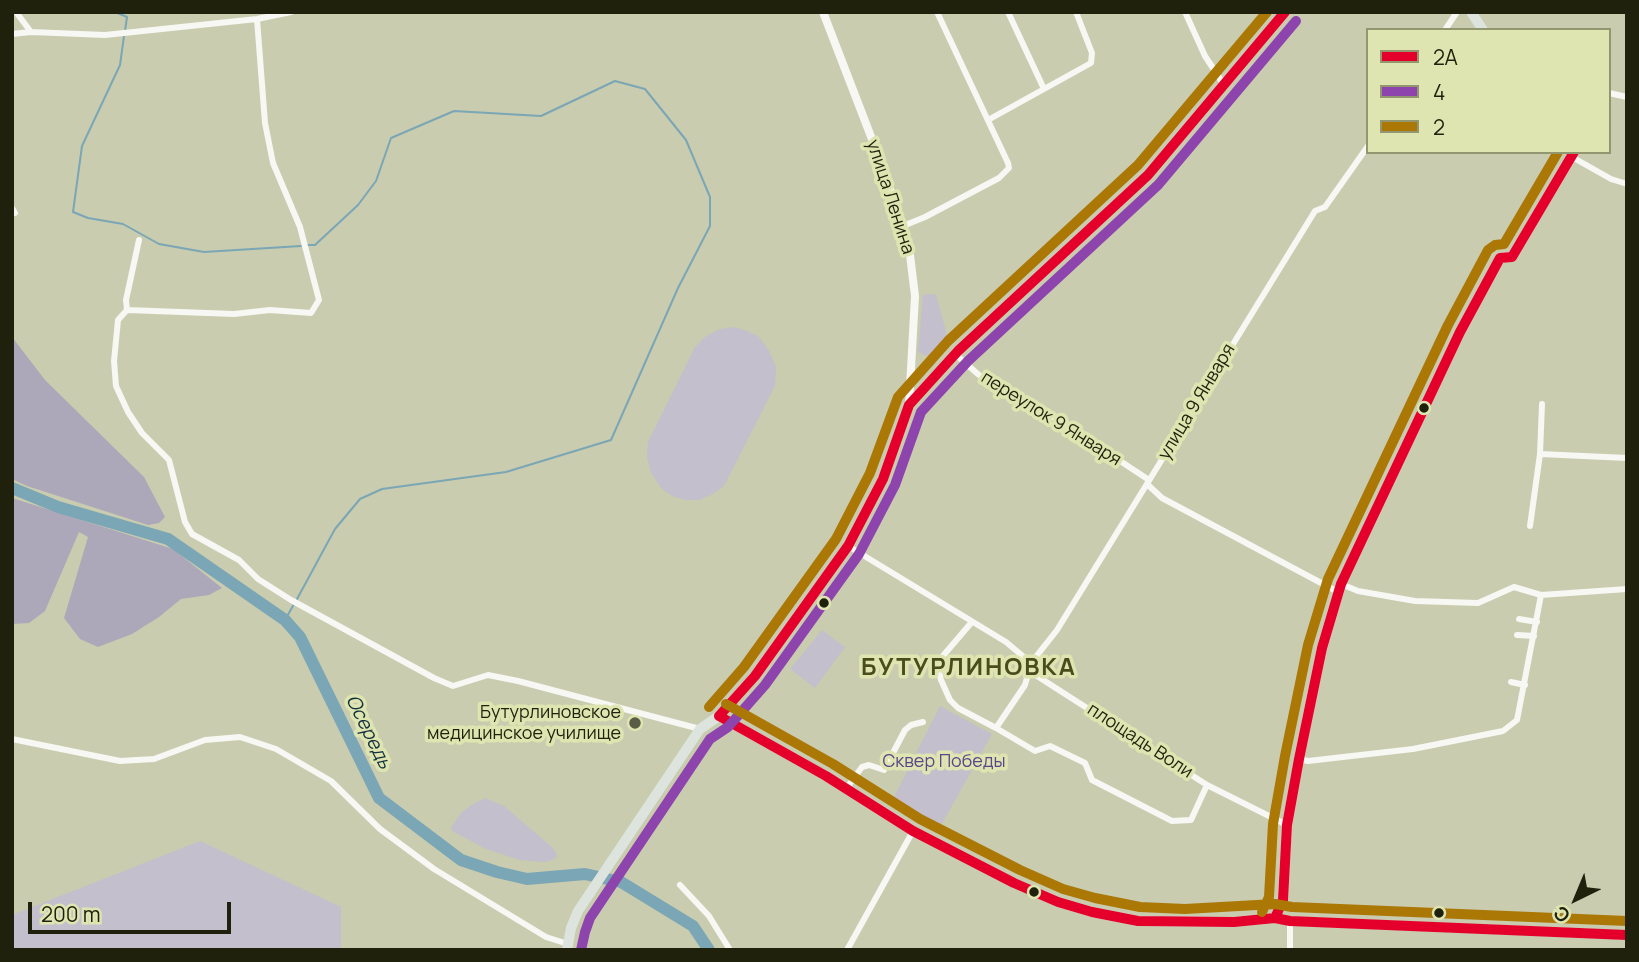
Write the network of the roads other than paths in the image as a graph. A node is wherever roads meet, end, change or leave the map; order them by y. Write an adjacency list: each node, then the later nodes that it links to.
1 (16, 12): 14 (street)
2 (291, 12): 11 (street)
3 (823, 12): 22 (street, улица Ленина)
4 (937, 12): 18 (street)
5 (1009, 12): 17 (street)
6 (1076, 12): 17 (street)
7 (1185, 12): 16 (street)
8 (1285, 12): 16 (main road)
9 (1457, 12): 12 (street)
10 (1471, 12): 13 (main road)
11 (257, 19): 14 (street); 24 (street)
12 (1446, 28)
13 (1482, 28)
14 (31, 32): 15 (street)
15 (12, 34)
16 (1224, 85): 25 (main road)
17 (1044, 89): 18 (street)
18 (988, 120): 22 (street)
19 (1366, 149): 30 (street, улица 9 Января)
20 (1573, 155): 21 (street); 33 (main road)
21 (1627, 184)
22 (903, 226): 27 (street, улица Ленина)
23 (139, 240): 24 (street)
24 (127, 310): 47 (street)
25 (955, 354): 27 (main road); 30 (street, переулок 9 Января)
26 (1542, 404): 28 (street)
27 (909, 405): 32 (main road, улица Ленина)
28 (1540, 454): 29 (street); 31 (street)
29 (1627, 458)
30 (1148, 482): 33 (street, переулок 9 Января); 41 (street, улица 9 Января)
31 (1530, 526)
32 (848, 546): 38 (street, площадь Воли); 44 (main road, улица Ленина)
33 (1340, 588): 35 (street, переулок 9 Января); 49 (main road)
34 (1627, 589): 35 (street, переулок 9 Января)
35 (1541, 595): 37 (street)
36 (1519, 619): 37 (street)
37 (1536, 622): 40 (street)
38 (971, 623): 41 (street, площадь Воли); 46 (street, площадь Воли)
39 (1517, 635): 40 (street)
40 (1534, 635): 43 (street)
41 (1031, 663): 46 (street); 50 (street, площадь Воли)
42 (1511, 682): 43 (street)
43 (1525, 685): 49 (street)
44 (719, 716): 47 (main road, улица Ленина); 51 (main road)
45 (923, 722): 51 (street)
46 (996, 728): 50 (street, площадь Воли)
47 (700, 729): 58 (main road, улица Ленина)
48 (12, 738): 58 (street)
49 (1299, 759): 52 (main road)
50 (1208, 785): 52 (street)
51 (846, 789): 53 (main road)
52 (1287, 825): 55 (main road)
53 (913, 831): 55 (main road); 60 (street)
54 (680, 886): 59 (street)
55 (1275, 918): 56 (main road)
56 (1290, 921): 57 (main road); 61 (street)
57 (1627, 935)
58 (567, 947)
59 (730, 950)
60 (847, 950)
61 (1290, 950)

